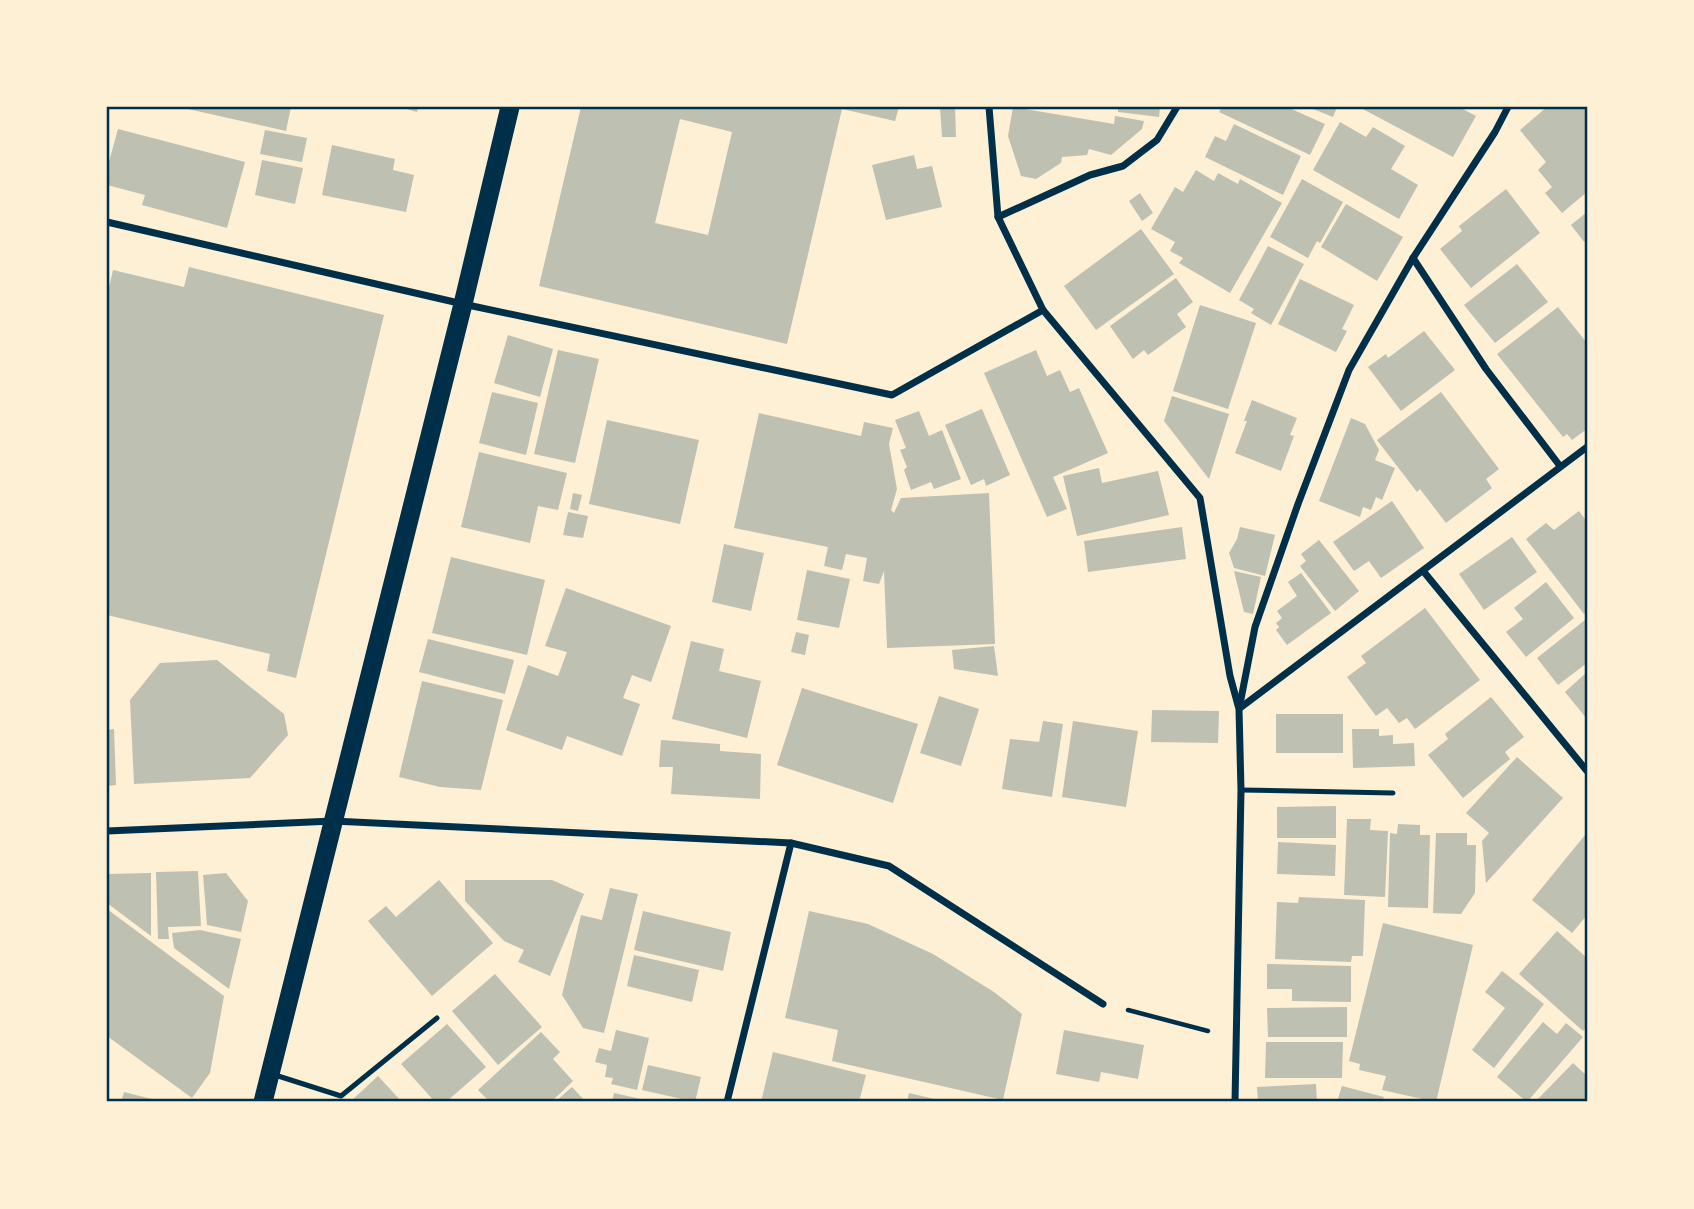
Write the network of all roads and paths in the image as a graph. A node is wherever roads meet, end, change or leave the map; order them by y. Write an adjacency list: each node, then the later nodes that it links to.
1 (510, 107): 8 (highway)
2 (989, 107): 5 (street)
3 (1177, 107): 5 (street)
4 (1508, 107): 7 (street)
5 (998, 217): 9 (street)
6 (107, 222): 8 (street)
7 (1413, 258): 11 (street); 13 (street)
8 (463, 304): 9 (street); 17 (highway)
9 (1042, 310): 13 (street)
10 (1587, 447): 11 (street)
11 (1560, 466): 12 (street)
12 (1424, 572): 13 (street); 14 (street)
13 (1240, 709): 15 (street)
14 (1587, 771)
15 (1241, 790): 16 (lane); 22 (street)
16 (1393, 793)
17 (333, 821): 18 (street); 19 (street); 23 (highway)
18 (107, 831)
19 (791, 843): 20 (street); 25 (street)
20 (1103, 1004): 22 (path)
21 (437, 1018): 23 (lane)
22 (1236, 1038): 26 (street)
23 (271, 1074): 24 (highway)
24 (264, 1102)
25 (727, 1102)
26 (1235, 1102)

